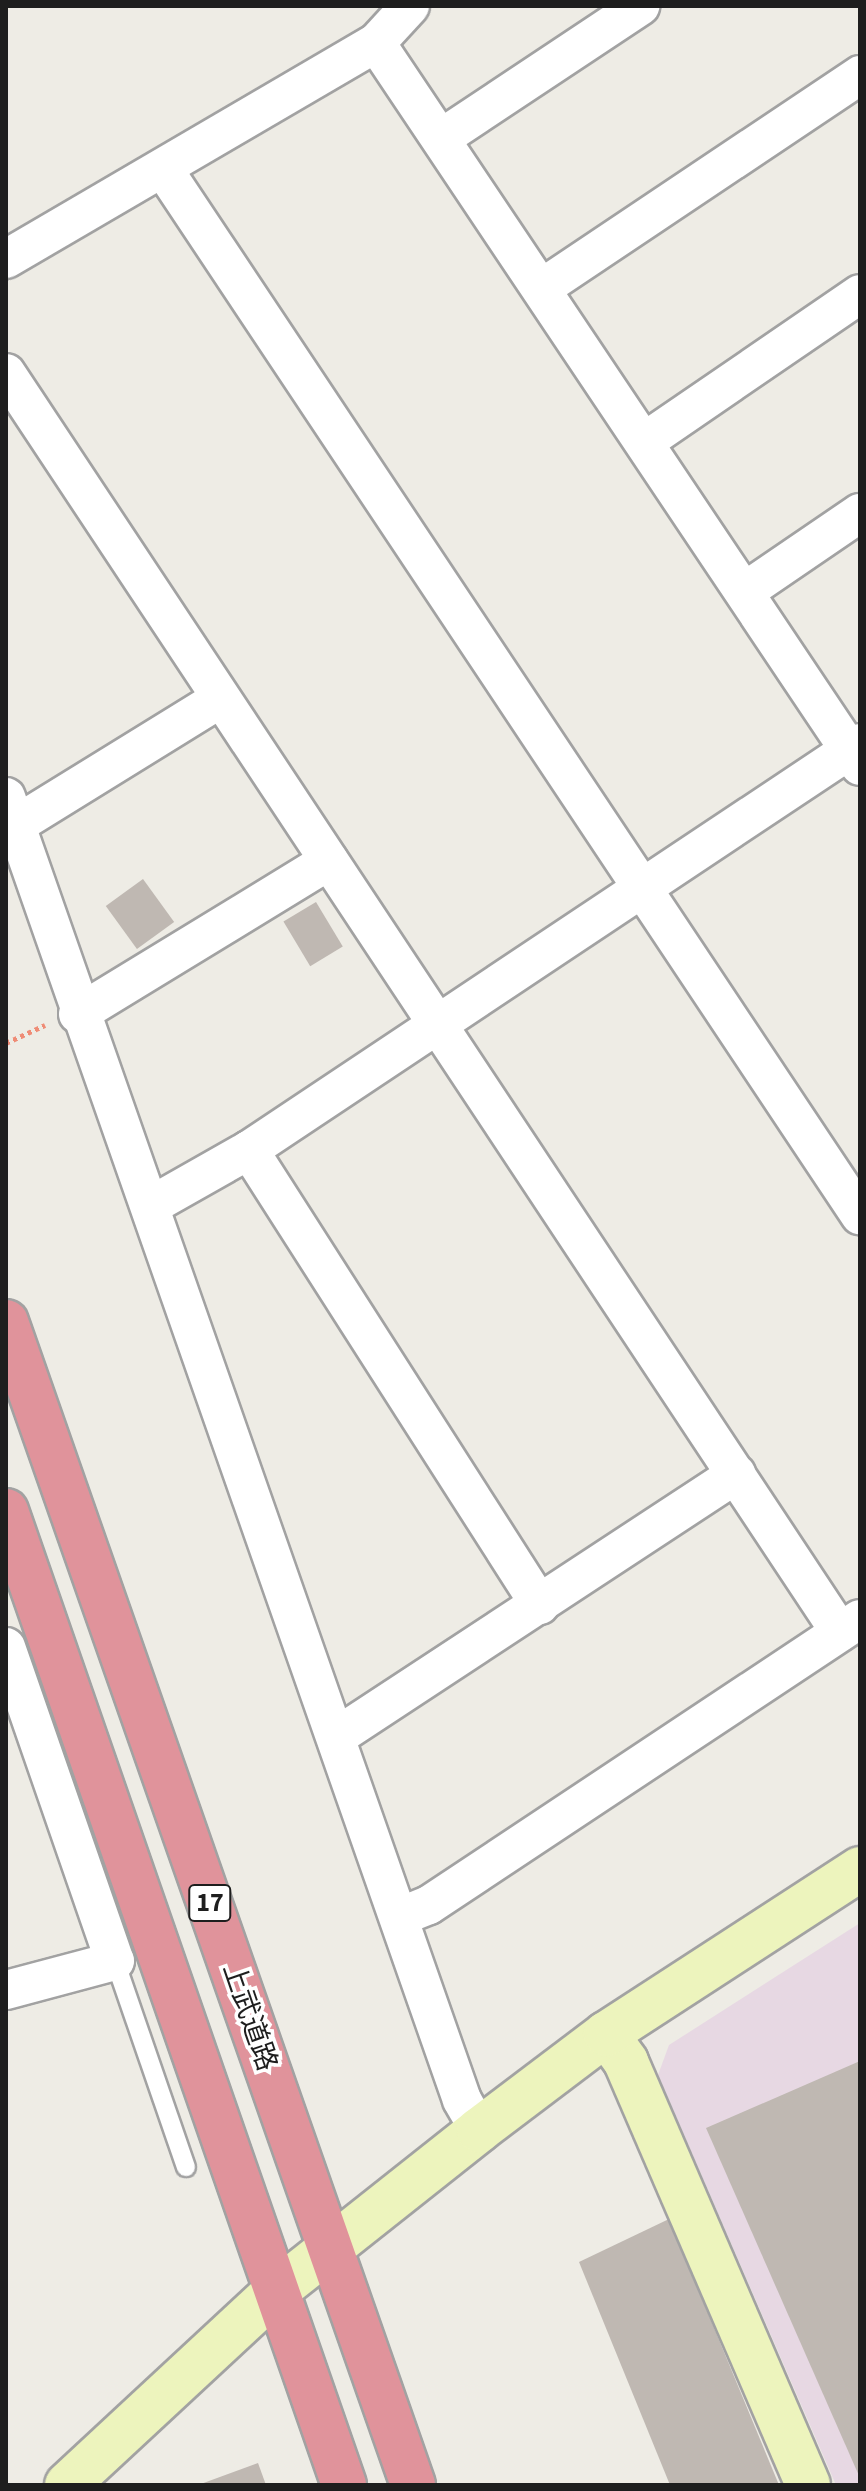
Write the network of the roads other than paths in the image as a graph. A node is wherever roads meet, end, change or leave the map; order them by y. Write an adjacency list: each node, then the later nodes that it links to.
1 (410, 6): 3 (street)
2 (640, 6): 5 (street)
3 (376, 43): 5 (street); 6 (street)
4 (860, 75): 8 (street)
5 (443, 137): 8 (street)
6 (164, 170): 7 (street); 18 (street)
7 (6, 259)
8 (542, 288): 11 (street)
9 (860, 294): 11 (street)
10 (6, 373): 14 (street)
11 (644, 442): 13 (street)
12 (860, 513): 13 (street)
13 (747, 590): 15 (street)
14 (220, 699): 16 (street); 17 (street)
15 (856, 753): 18 (street)
16 (10, 819): 19 (street)
17 (329, 861): 19 (street); 20 (street)
18 (636, 886): 20 (street); 23 (street)
19 (69, 1016): 22 (street)
20 (438, 1024): 21 (street); 25 (street)
21 (249, 1150): 22 (street); 27 (street)
22 (150, 1206): 30 (street)
23 (860, 1215)
24 (6, 1322): 38 (highway, 上武道路 / 17)
25 (736, 1474): 27 (street); 28 (street)
26 (6, 1511): 39 (highway, 17)
27 (540, 1605): 30 (street)
28 (850, 1626): 32 (street)
29 (6, 1647): 33 (street)
30 (336, 1737): 32 (street)
31 (859, 1873): 35 (street)
32 (399, 1917): 36 (street)
33 (115, 1961): 34 (street); 37 (lane)
34 (6, 1990)
35 (606, 2034): 36 (street); 43 (street)
36 (479, 2130): 38 (street)
37 (186, 2167)
38 (330, 2246): 39 (street); 42 (highway, 上武道路 / 17)
39 (276, 2291): 40 (street); 41 (highway, 17)
40 (67, 2485)
41 (344, 2485)
42 (413, 2485)
43 (808, 2485)

